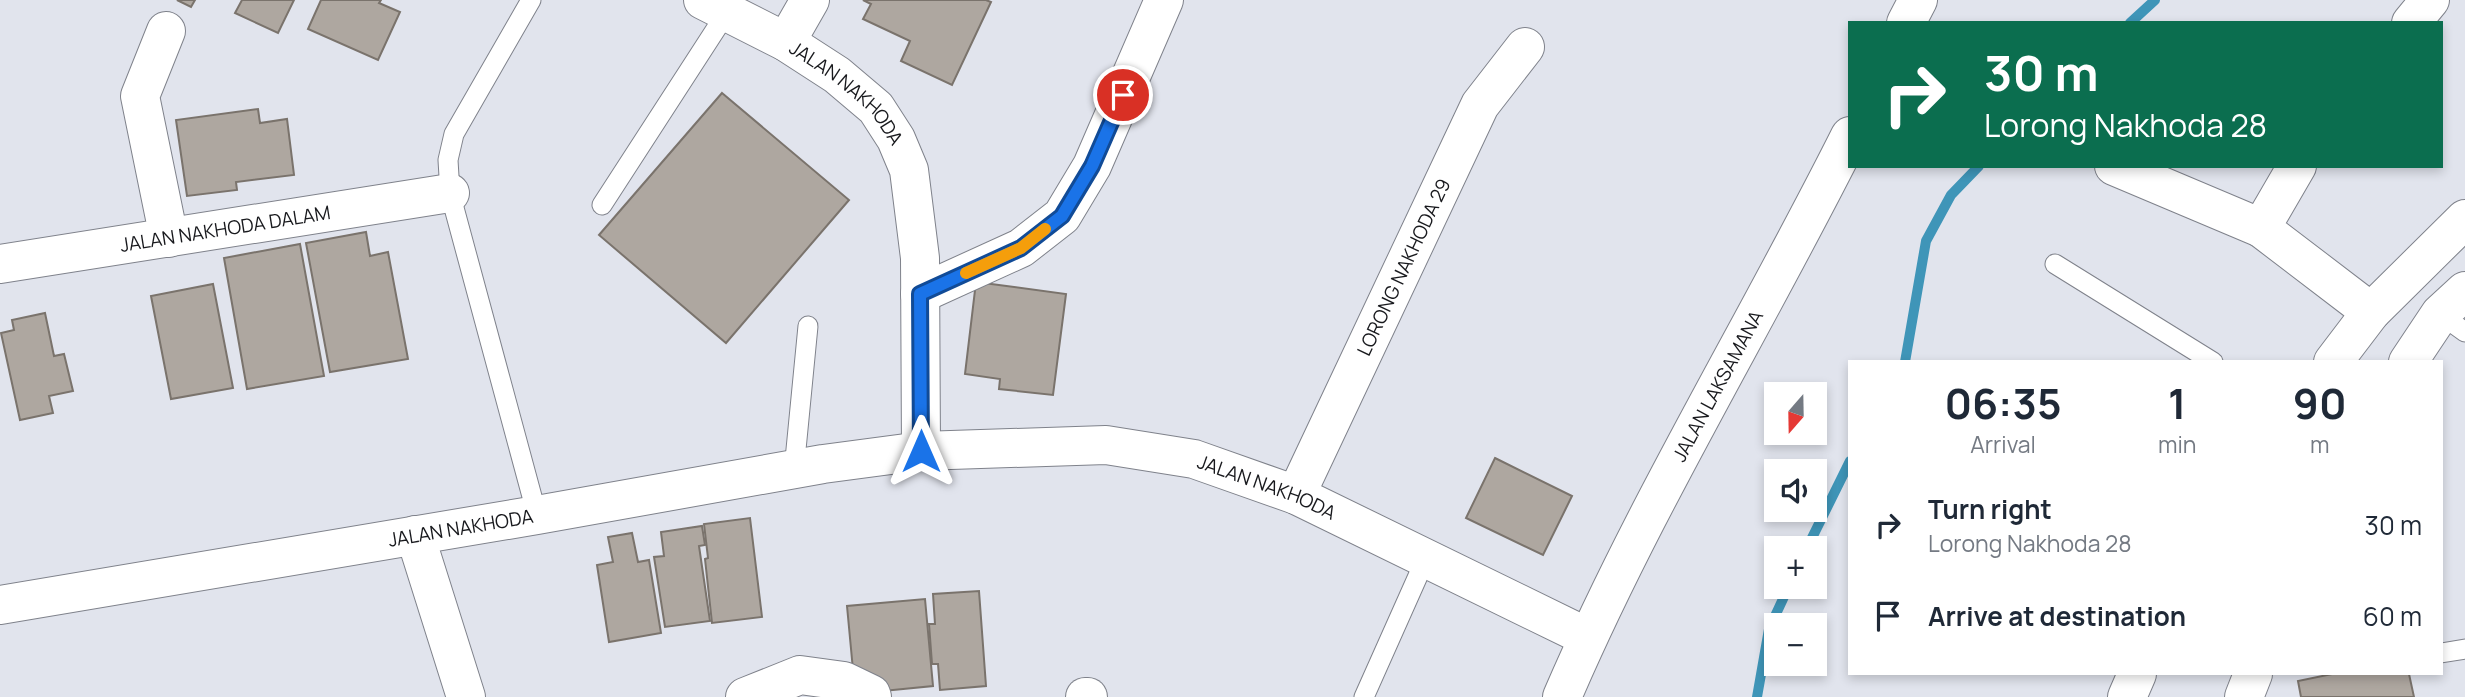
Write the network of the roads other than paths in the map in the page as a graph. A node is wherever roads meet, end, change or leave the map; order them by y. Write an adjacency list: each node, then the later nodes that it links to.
1 (531, 0): 15 (lane)
2 (810, 0): 10 (street)
3 (1164, 0): 22 (street)
4 (1918, 0): 7 (street)
5 (2430, 0): 8 (street)
6 (715, 6): 10 (street, JALAN NAKHODA); 16 (lane)
7 (1907, 21)
8 (2413, 21)
9 (166, 31): 19 (street)
10 (786, 42): 22 (street, JALAN NAKHODA)
11 (1525, 47): 31 (street, LORONG NAKHODA 29)
12 (1848, 140): 36 (street, JALAN LAKSAMANA)
13 (2119, 168): 18 (street)
14 (2296, 168): 18 (street)
15 (450, 193): 19 (street, JALAN NAKHODA DALAM); 32 (lane)
16 (602, 205)
17 (2465, 219): 23 (street)
18 (2261, 228): 23 (street)
19 (169, 238): 20 (street, JALAN NAKHODA DALAM)
20 (0, 264)
21 (2055, 264): 26 (lane)
22 (920, 294): 29 (street, JALAN NAKHODA)
23 (2371, 312): 27 (street)
24 (2457, 312): 28 (street)
25 (808, 326): 30 (lane)
26 (2210, 360)
27 (2335, 360)
28 (2410, 360)
29 (921, 451): 30 (street, JALAN NAKHODA); 31 (street, JALAN NAKHODA)
30 (794, 470): 32 (street, JALAN NAKHODA)
31 (1296, 495): 34 (street, JALAN NAKHODA)
32 (537, 515): 33 (street, JALAN NAKHODA)
33 (415, 535): 35 (street, JALAN NAKHODA); 41 (street)
34 (1426, 558): 36 (street, JALAN NAKHODA); 44 (lane)
35 (0, 604)
36 (1587, 637): 45 (street, JALAN LAKSAMANA)
37 (2465, 649): 38 (lane)
38 (2443, 653)
39 (2137, 675): 46 (street)
40 (2253, 675): 47 (street)
41 (466, 697)
42 (745, 697): 43 (street)
43 (872, 697)
44 (1364, 697)
45 (1562, 697)
46 (2127, 697)
47 (2244, 697)

